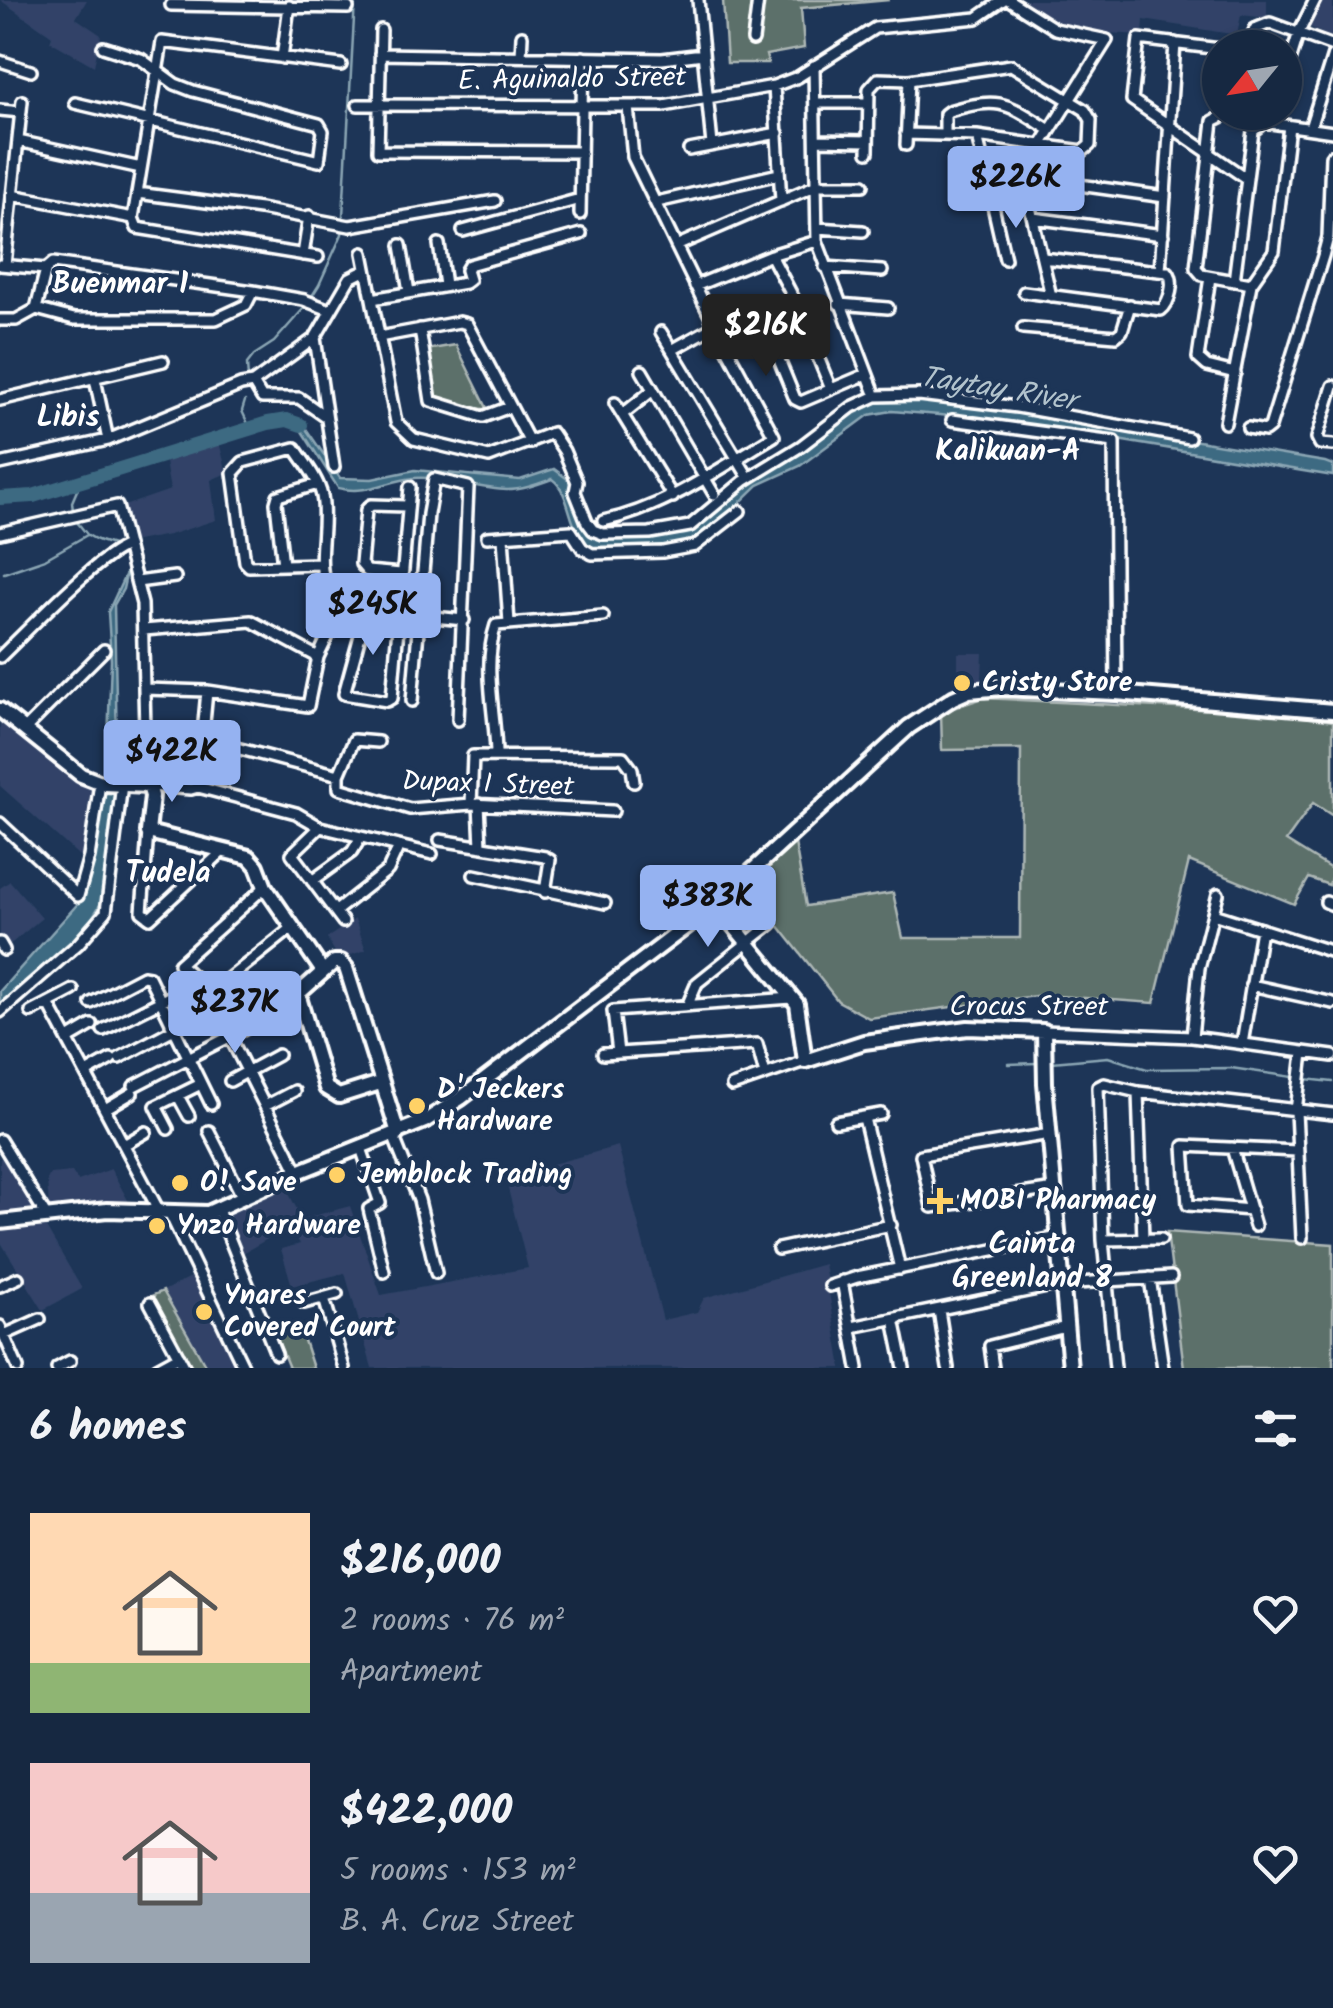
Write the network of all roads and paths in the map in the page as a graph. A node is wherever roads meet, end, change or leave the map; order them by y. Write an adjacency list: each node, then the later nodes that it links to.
1 (698, 0): 23 (street)
2 (758, 0): 17 (street)
3 (1006, 0): 30 (street, E. Aguinaldo Street); 36 (street)
4 (1315, 0): 14 (street)
5 (210, 3): 6 (street); 9 (street)
6 (240, 3): 7 (street)
7 (269, 3): 8 (street)
8 (294, 4): 10 (street); 27 (street)
9 (170, 5)
10 (348, 8)
11 (380, 30): 22 (street)
12 (1258, 30): 13 (street)
13 (1292, 30)
14 (1300, 30)
15 (1302, 33): 19 (street)
16 (522, 36): 25 (street)
17 (754, 40)
18 (1175, 43): 21 (street); 47 (street); 47 (street)
19 (1333, 46)
20 (104, 47): 31 (street)
21 (1202, 47)
22 (380, 54): 25 (street); 41 (street)
23 (703, 54): 26 (street); 35 (street)
24 (1333, 55): 48 (street)
25 (522, 56): 26 (street)
26 (584, 57): 42 (street)
27 (282, 58): 29 (street); 31 (street)
28 (0, 61): 32 (street)
29 (341, 65)
30 (814, 66): 34 (street, E. Aguinaldo Street); 38 (street)
31 (157, 70): 45 (street); 45 (street)
32 (31, 71)
33 (908, 80): 36 (street); 39 (street); 55 (street)
34 (774, 86): 35 (street, E. Aguinaldo Street); 54 (street)
35 (707, 99): 43 (street, E. Aguinaldo Street); 59 (street)
36 (1069, 101): 49 (street); 60 (street)
37 (75, 103): 45 (street)
38 (814, 103): 39 (street); 57 (street)
39 (868, 103): 57 (street)
40 (358, 105): 41 (street, E. Aguinaldo Street)
41 (380, 105): 42 (street, E. Aguinaldo Street); 62 (street)
42 (582, 105): 43 (street, E. Aguinaldo Street); 62 (street)
43 (628, 106): 76 (street)
44 (0, 110): 58 (street)
45 (148, 122): 65 (street)
46 (1302, 127): 48 (street)
47 (1172, 128): 63 (street); 72 (street)
48 (1310, 128): 53 (street)
49 (1050, 130): 55 (street); 60 (street)
50 (1212, 130): 63 (street)
51 (1254, 130): 67 (street)
52 (1289, 130): 105 (street)
53 (1333, 132)
54 (778, 134): 59 (street); 66 (street)
55 (945, 134): 56 (street)
56 (977, 136): 60 (street); 96 (street)
57 (816, 140): 68 (street)
58 (18, 141): 65 (street); 71 (street)
59 (712, 144): 61 (street)
60 (1041, 145)
61 (689, 150)
62 (582, 152): 73 (street)
63 (1209, 154): 67 (street); 103 (street)
64 (1332, 156): 93 (street)
65 (141, 168): 70 (street)
66 (779, 174): 74 (street); 76 (street)
67 (1247, 180): 104 (street)
68 (817, 185): 69 (street); 74 (street); 81 (street)
69 (864, 185)
70 (138, 193): 78 (street); 80 (street)
71 (12, 195): 80 (street); 97 (street)
72 (1165, 197): 79 (street); 85 (street)
73 (580, 199): 77 (street); 82 (street)
74 (780, 201): 89 (street)
75 (495, 202): 78 (street)
76 (657, 202): 89 (street)
77 (580, 214)
78 (309, 216): 91 (street)
79 (1033, 218): 85 (street); 95 (street)
80 (134, 221): 91 (street)
81 (817, 228): 83 (street); 86 (street)
82 (463, 230)
83 (864, 231)
84 (581, 234): 106 (street)
85 (1163, 235): 102 (street)
86 (817, 241): 92 (street); 98 (street)
87 (439, 244): 106 (street)
88 (402, 245): 109 (street)
89 (676, 246): 107 (street)
90 (363, 254): 100 (street)
91 (304, 255): 94 (street)
92 (771, 255): 107 (street); 113 (street)
93 (1328, 256): 144 (street)
94 (318, 257)
95 (1042, 258): 102 (street); 111 (street)
96 (1005, 259)
97 (3, 265): 99 (street)
98 (824, 268): 101 (street); 114 (street)
99 (46, 269): 108 (street); 117 (street)
100 (366, 270): 112 (street); 118 (street)
101 (882, 271)
102 (1160, 271): 115 (street)
103 (1210, 277): 104 (street); 129 (street)
104 (1234, 282): 105 (street)
105 (1251, 284): 129 (street)
106 (445, 285): 109 (street)
107 (695, 286): 120 (street)
108 (253, 291): 117 (street); 118 (street)
109 (409, 292): 112 (street)
110 (1024, 292): 111 (street)
111 (1051, 296): 115 (street)
112 (372, 298): 124 (street)
113 (794, 299): 134 (street); 134 (street)
114 (839, 304): 116 (street); 130 (street)
115 (1130, 305): 121 (street)
116 (888, 308)
117 (36, 309): 119 (street)
118 (330, 310): 125 (street)
119 (0, 320)
120 (715, 326): 126 (street); 149 (street)
121 (1023, 328)
122 (420, 330): 124 (street); 139 (street); 139 (street)
123 (661, 332): 126 (street)
124 (379, 336): 147 (street)
125 (315, 338): 132 (street); 141 (street)
126 (672, 350): 149 (street)
127 (163, 361): 131 (street)
128 (642, 371): 135 (street)
129 (1235, 373): 143 (street)
130 (868, 374): 134 (street); 136 (street)
131 (95, 380): 137 (street); 146 (street)
132 (253, 384): 141 (street); 146 (street)
133 (1333, 386): 148 (street)
134 (832, 389)
135 (653, 390): 140 (street); 153 (street)
136 (874, 391)
137 (0, 400)
138 (615, 403): 140 (street)
139 (510, 407): 147 (street)
140 (622, 414): 157 (street)
141 (326, 417): 151 (street)
142 (952, 420): 183 (street)
143 (1225, 423)
144 (1248, 428)
145 (1189, 438): 147 (street)
146 (108, 440): 150 (street)
147 (530, 443)
148 (1333, 445)
149 (737, 458): 152 (street); 153 (street)
150 (0, 464)
151 (334, 467)
152 (747, 475)
153 (704, 477): 156 (street); 157 (street)
154 (318, 484): 165 (street); 166 (street); 166 (street)
155 (410, 487): 158 (street)
156 (714, 494)
157 (673, 497): 160 (street)
158 (406, 506): 167 (street); 167 (street)
159 (740, 511): 162 (street)
160 (603, 521)
161 (0, 534): 164 (street)
162 (502, 536): 163 (street); 176 (street)
163 (487, 538)
164 (120, 548): 169 (street); 179 (street)
165 (320, 564): 166 (street); 170 (street)
166 (283, 565)
167 (401, 574): 172 (street)
168 (175, 577): 169 (street)
169 (137, 582): 177 (street)
170 (343, 605): 171 (street); 180 (street)
171 (367, 610): 172 (street); 172 (street)
172 (398, 613): 173 (street)
173 (419, 615): 175 (street); 175 (street); 184 (street)
174 (603, 616): 176 (street)
175 (464, 620): 187 (street)
176 (509, 623): 191 (street)
177 (144, 630): 180 (street); 181 (street)
178 (104, 650): 188 (street)
179 (0, 657)
180 (318, 658): 182 (street)
181 (145, 689): 182 (street); 196 (street)
182 (207, 691): 189 (street)
183 (1116, 693): 186 (street); 215 (street)
184 (412, 701)
185 (0, 710): 188 (street)
186 (1333, 711)
187 (458, 720)
188 (24, 730): 194 (street)
189 (202, 739): 192 (street, Dupax I Street); 197 (street)
190 (378, 742): 192 (street)
191 (496, 756): 193 (street); 198 (street)
192 (340, 775): 198 (street, Dupax I Street)
193 (634, 782)
194 (102, 783): 195 (street); 200 (street)
195 (120, 784): 196 (street); 234 (street)
196 (149, 786): 197 (street); 202 (street)
197 (198, 787): 201 (street)
198 (475, 804): 199 (street, Dupax I Street); 206 (street)
199 (613, 811)
200 (0, 824)
201 (320, 827): 203 (street); 210 (street)
202 (148, 832): 207 (street); 207 (street)
203 (361, 837): 205 (street); 210 (street)
204 (440, 840): 206 (street)
205 (399, 846): 208 (street); 216 (street)
206 (481, 846): 212 (street)
207 (224, 850): 211 (street)
208 (432, 854)
209 (474, 874): 212 (street)
210 (312, 881): 216 (street)
211 (265, 887): 220 (street); 220 (street)
212 (545, 892): 214 (street)
213 (1218, 894): 217 (street)
214 (605, 903)
215 (716, 904): 222 (street); 275 (street)
216 (336, 911): 218 (street)
217 (1213, 914): 221 (street); 243 (street)
218 (343, 922)
219 (771, 924): 222 (street)
220 (292, 928): 224 (street)
221 (1261, 929): 223 (street); 225 (street)
222 (748, 944): 228 (street); 233 (street)
223 (1333, 952)
224 (322, 970): 257 (street); 257 (street)
225 (1251, 985): 232 (street); 245 (street)
226 (72, 990): 231 (street)
227 (175, 994): 230 (street)
228 (792, 998): 233 (street); 252 (street)
229 (91, 1002): 230 (street)
230 (160, 1002): 239 (street); 240 (street)
231 (48, 1003): 235 (street); 244 (street)
232 (1333, 1003)
233 (688, 1004): 247 (street)
234 (0, 1012)
235 (31, 1012)
236 (194, 1012): 239 (street)
237 (264, 1020): 242 (street)
238 (92, 1025): 244 (street)
239 (172, 1027): 251 (street); 254 (street)
240 (103, 1030)
241 (1044, 1030): 243 (street, Crocus Street); 252 (street, Crocus Street); 276 (street)
242 (230, 1037): 251 (street); 253 (street)
243 (1192, 1037): 245 (street, Crocus Street)
244 (68, 1039): 254 (street)
245 (1242, 1044): 246 (street, Crocus Street)
246 (1302, 1052): 250 (street, Crocus Street); 266 (street)
247 (618, 1053): 248 (street); 255 (street)
248 (603, 1054)
249 (278, 1056): 253 (street)
250 (1333, 1056)
251 (188, 1058): 258 (street); 265 (street)
252 (805, 1061): 255 (street, Crocus Street)
253 (248, 1071): 256 (street); 264 (street)
254 (86, 1073): 265 (street)
255 (765, 1074): 259 (street, Crocus Street)
256 (230, 1081)
257 (380, 1083): 275 (street)
258 (201, 1084): 262 (street); 263 (street)
259 (732, 1086)
260 (294, 1091): 264 (street)
261 (1138, 1092): 266 (street); 294 (street); 296 (street)
262 (178, 1096): 269 (street); 272 (street)
263 (211, 1104)
264 (265, 1106): 282 (street)
265 (104, 1109): 278 (street)
266 (1296, 1110): 268 (street); 281 (street)
267 (881, 1114): 270 (street)
268 (1333, 1114)
269 (189, 1116)
270 (864, 1118): 271 (street); 290 (street)
271 (836, 1122)
272 (168, 1129)
273 (208, 1131): 284 (street)
274 (146, 1132): 278 (street)
275 (396, 1134): 279 (street); 300 (street)
276 (1050, 1134): 283 (street); 283 (street)
277 (0, 1140): 288 (street)
278 (124, 1145): 287 (street)
279 (360, 1148): 282 (street); 299 (street)
280 (1232, 1148): 281 (street); 286 (street); 286 (street)
281 (1297, 1151): 293 (street)
282 (298, 1172): 284 (street)
283 (1055, 1188): 292 (street)
284 (243, 1198): 285 (street)
285 (218, 1210): 287 (street); 319 (street)
286 (1251, 1210): 291 (street)
287 (164, 1211): 288 (street); 326 (street)
288 (47, 1217): 289 (street)
289 (0, 1222)
290 (891, 1225): 297 (street); 298 (street)
291 (1255, 1226)
292 (1059, 1238): 298 (street); 306 (street)
293 (1302, 1238)
294 (1143, 1239): 295 (street); 296 (street)
295 (1161, 1239)
296 (1103, 1240): 305 (street)
297 (778, 1249)
298 (900, 1269): 304 (street)
299 (384, 1272)
300 (436, 1273)
301 (1170, 1277): 303 (street)
302 (18, 1278): 307 (street)
303 (1150, 1278): 305 (street); 334 (street)
304 (842, 1281): 308 (street); 316 (street)
305 (1107, 1282): 306 (street); 333 (street)
306 (1062, 1284): 313 (street); 317 (street)
307 (0, 1286)
308 (830, 1286)
309 (337, 1294): 310 (street)
310 (324, 1298): 312 (street); 327 (street)
311 (150, 1302): 320 (street)
312 (304, 1303)
313 (940, 1310): 315 (street); 330 (street)
314 (40, 1319): 318 (street)
315 (894, 1319): 316 (street); 329 (street)
316 (852, 1327): 328 (street)
317 (1066, 1327): 331 (street); 332 (street)
318 (2, 1330): 322 (street)
319 (276, 1354)
320 (178, 1356): 324 (street); 325 (street)
321 (70, 1361): 323 (street)
322 (18, 1368)
323 (57, 1368)
324 (157, 1368)
325 (185, 1368)
326 (244, 1368)
327 (344, 1368)
328 (858, 1368)
329 (904, 1368)
330 (948, 1368)
331 (993, 1368)
332 (1070, 1368)
333 (1116, 1368)
334 (1163, 1368)

